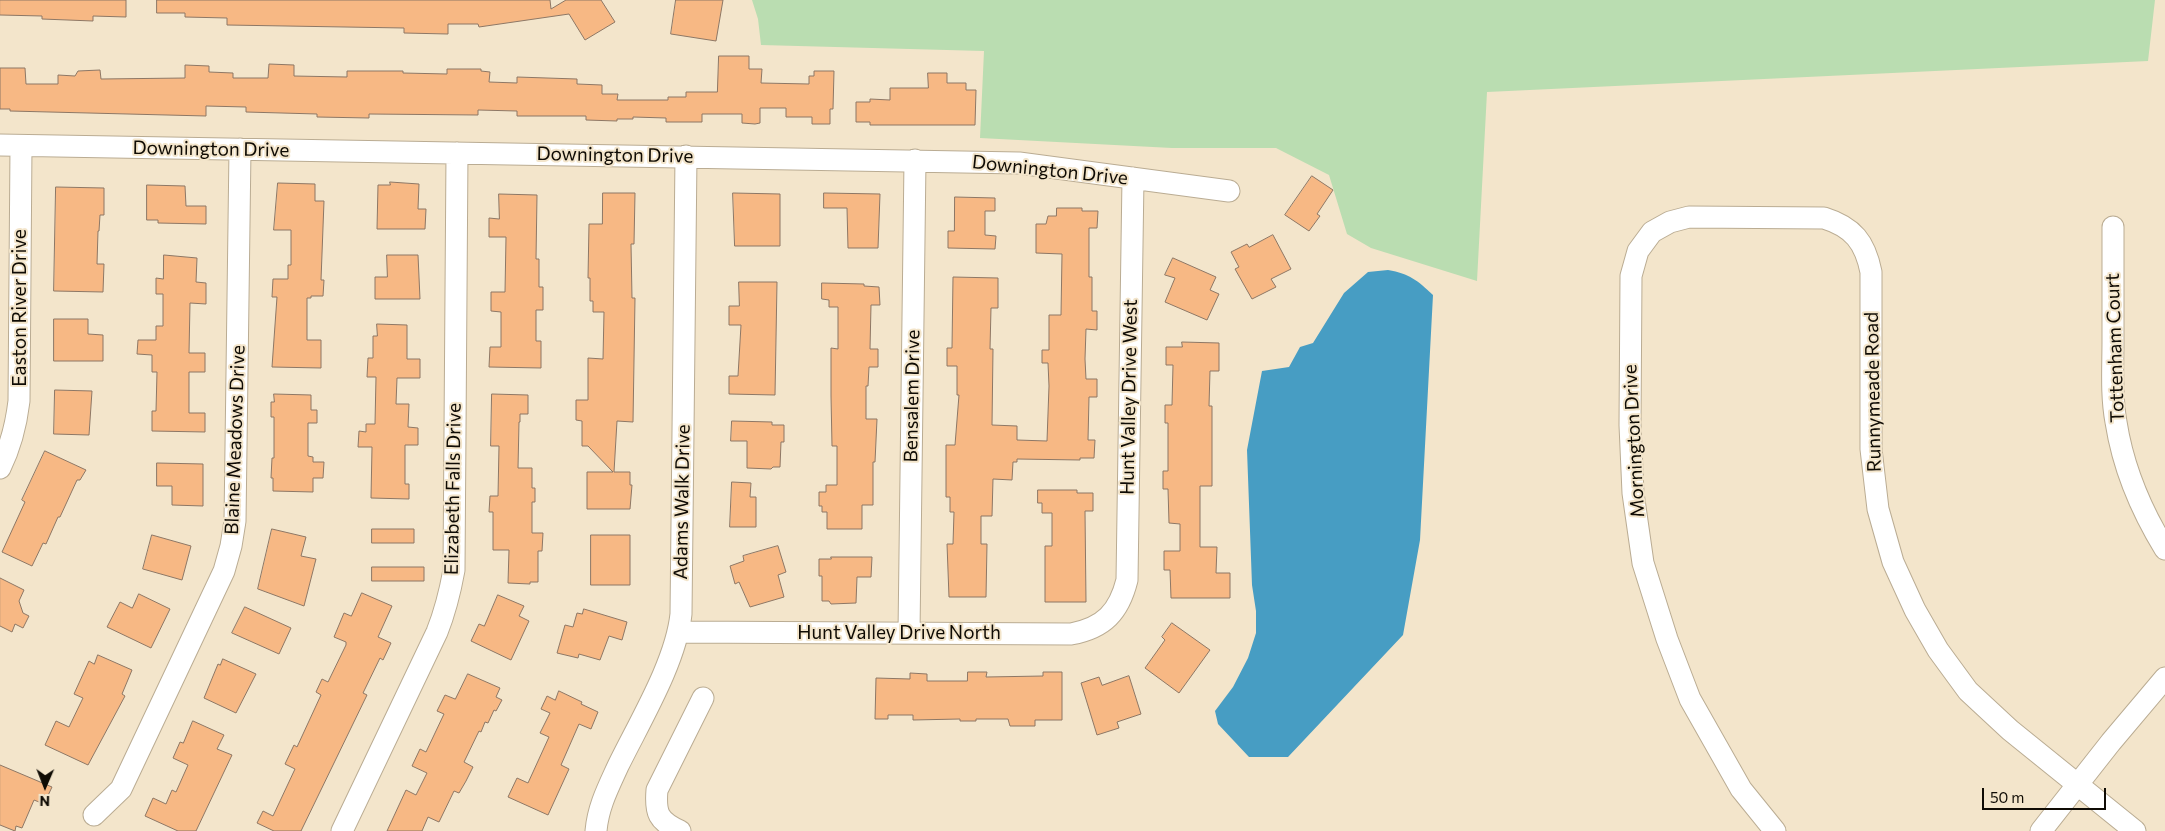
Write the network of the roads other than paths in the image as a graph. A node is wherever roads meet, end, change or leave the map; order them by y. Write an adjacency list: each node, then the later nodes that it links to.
1 (0, 145): 2 (street, Downington Drive)
2 (21, 146): 3 (street, Downington Drive); 11 (street, Easton River Drive)
3 (240, 149): 4 (street, Downington Drive); 19 (street, Blaine Meadows Drive)
4 (457, 154): 5 (street, Downington Drive); 20 (street, Elizabeth Falls Drive)
5 (686, 156): 6 (street, Downington Drive); 14 (street, Adams Walk Drive)
6 (915, 160): 7 (street, Downington Drive); 15 (street, Bensalem Drive)
7 (1132, 178): 8 (street, Downington Drive); 13 (street, Hunt Valley Drive West)
8 (1229, 191)
9 (2113, 227): 12 (street, Tottenham Court)
10 (1861, 243): 18 (street, Runnymeade Road); 23 (street, Mornington Drive)
11 (0, 468)
12 (2165, 549)
13 (1113, 613): 15 (street, Hunt Valley Drive North)
14 (679, 632): 15 (street, Hunt Valley Drive North); 21 (street, Adams Walk Drive)
15 (909, 633)
16 (2165, 678): 18 (street)
17 (703, 698): 22 (street)
18 (2078, 785): 24 (street); 25 (street, Runnymeade Road)
19 (94, 815)
20 (342, 831)
21 (596, 831)
22 (680, 831)
23 (1775, 831)
24 (2041, 831)
25 (2135, 831)

